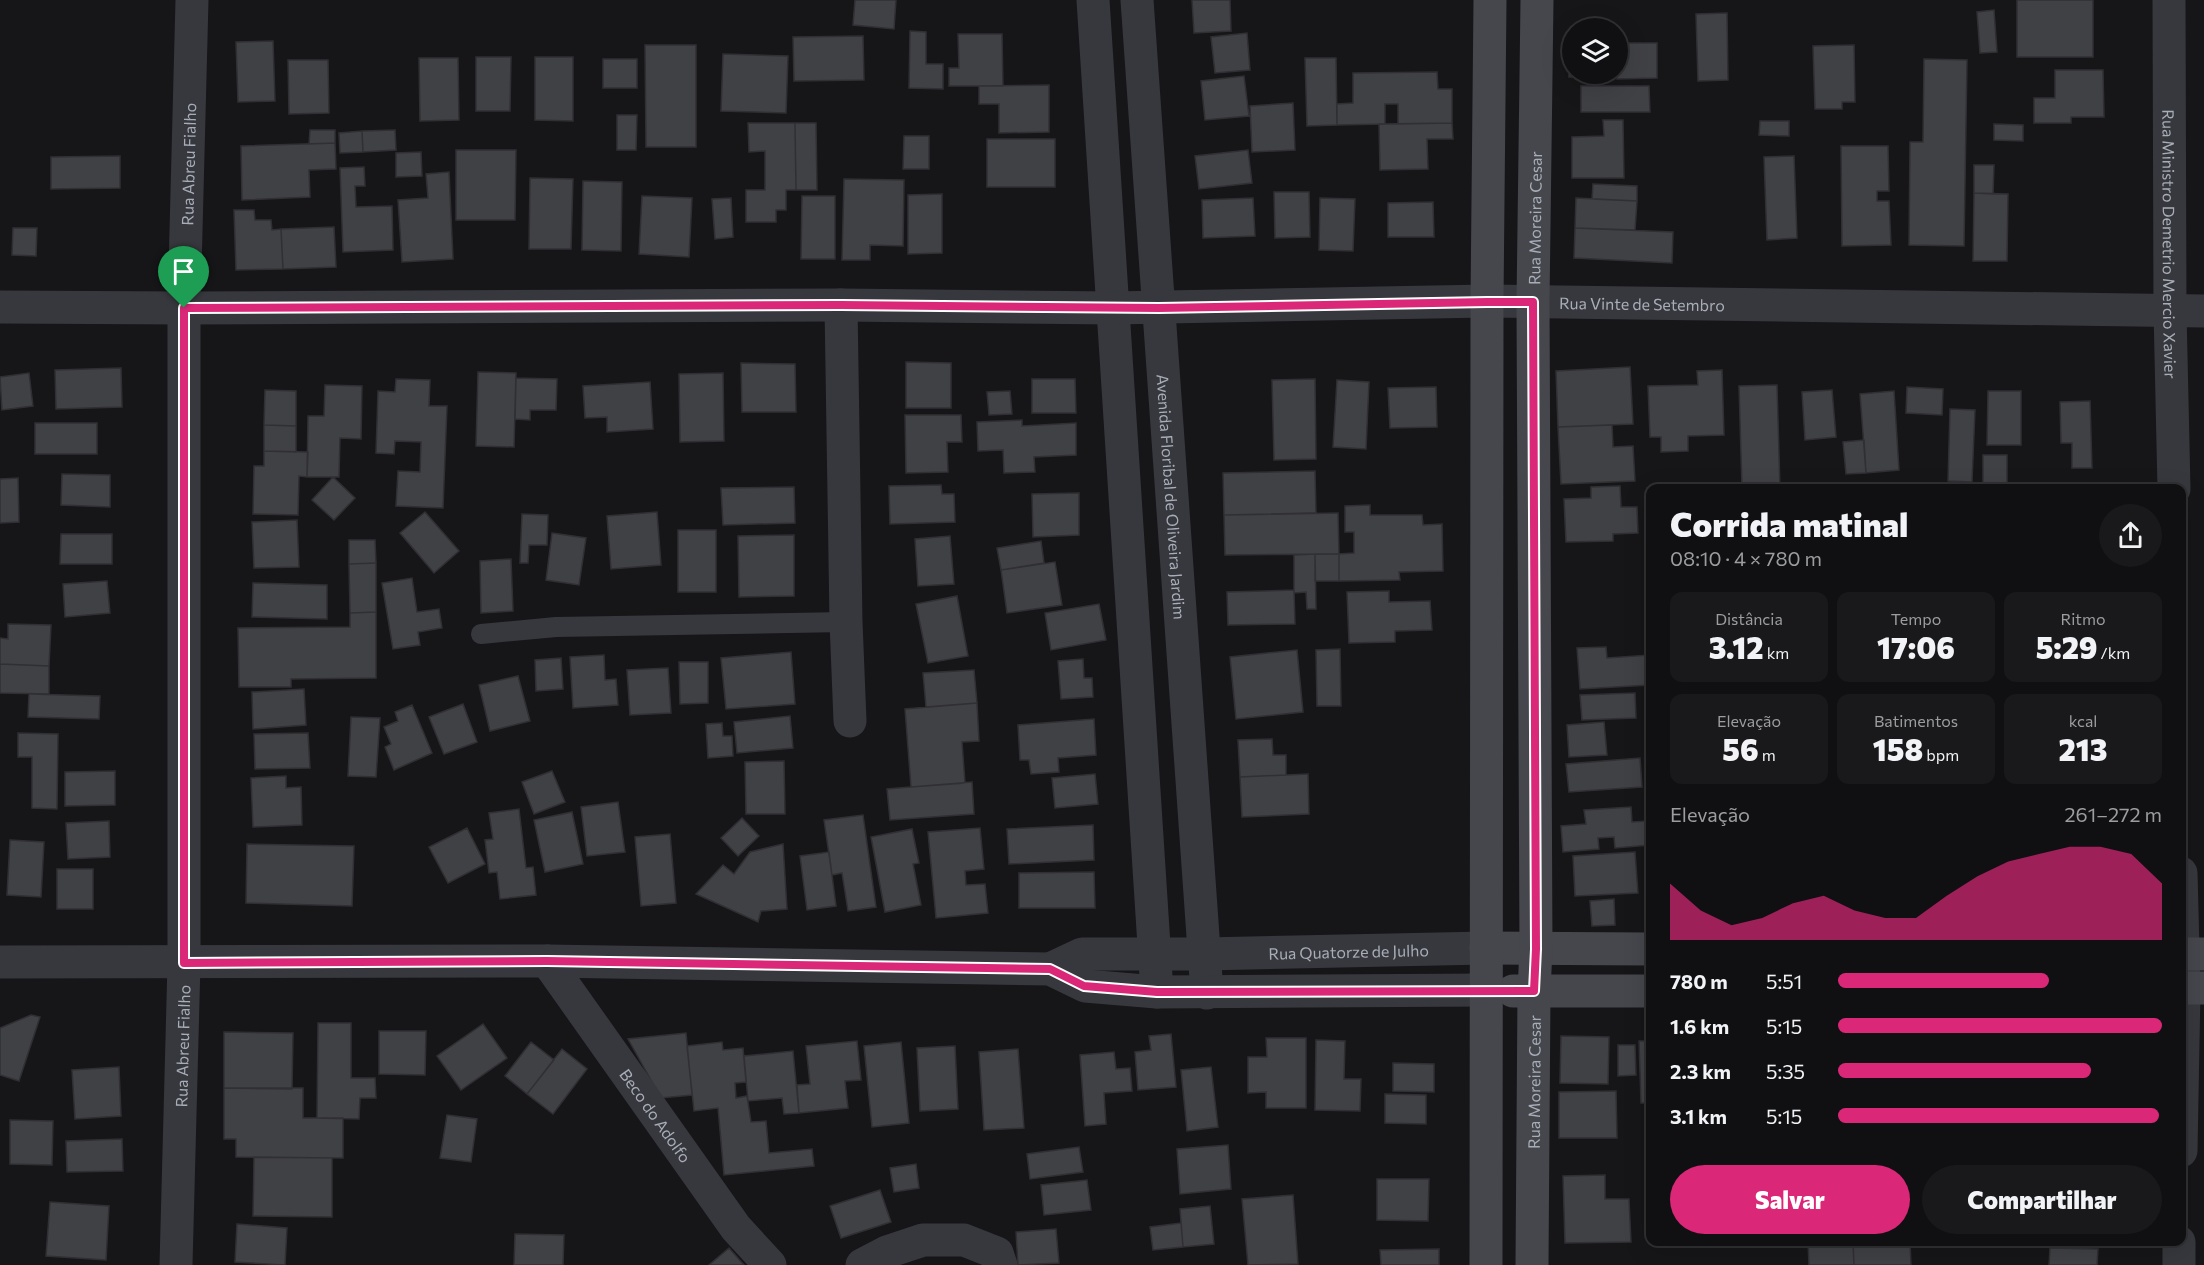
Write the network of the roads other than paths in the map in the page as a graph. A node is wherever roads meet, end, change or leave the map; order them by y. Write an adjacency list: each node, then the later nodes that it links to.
1 (192, 0): 11 (street, Rua Abreu Fialho)
2 (1093, 0): 12 (street)
3 (1137, 0): 13 (street, Avenida Floribal de Oliveira Jardim)
4 (1490, 0): 7 (street)
5 (1537, 0): 8 (street, Rua Moreira Cesar)
6 (2169, 0): 14 (street, Rua Ministro Demetrio Mercio Xavier)
7 (1487, 302): 8 (street, Rua Vinte de Setembro); 13 (street, Rua Vinte de Setembro); 23 (street)
8 (1533, 302): 14 (street, Rua Vinte de Setembro); 24 (street, Rua Moreira Cesar)
9 (841, 305): 11 (street, Rua Vinte de Setembro); 12 (street, Rua Vinte de Setembro); 17 (street)
10 (0, 306): 11 (street, Rua Vinte de Setembro)
11 (184, 308): 32 (street, Rua Abreu Fialho)
12 (1113, 308): 13 (street, Rua Vinte de Setembro); 19 (street)
13 (1159, 308): 18 (street, Avenida Floribal de Oliveira Jardim)
14 (2170, 311): 15 (street, Rua Vinte de Setembro); 16 (street, Rua Ministro Demetrio Mercio Xavier)
15 (2204, 311)
16 (2174, 484)
17 (846, 622): 20 (lane); 21 (street)
18 (1182, 629): 19 (street); 28 (street, Avenida Floribal de Oliveira Jardim)
19 (1134, 630): 27 (street)
20 (481, 634)
21 (850, 721)
22 (2186, 924): 29 (street)
23 (1486, 948): 24 (street, Rua Quatorze de Julho); 25 (street, Rua Quatorze de Julho); 35 (street)
24 (1536, 949): 26 (street, Rua Quatorze de Julho); 38 (street, Rua Moreira Cesar)
25 (1383, 950): 28 (street, Rua Quatorze de Julho); 37 (street)
26 (1646, 950)
27 (1156, 953): 28 (street, Rua Quatorze de Julho); 33 (street, Rua Quatorze de Julho); 39 (street)
28 (1204, 954): 40 (street, Avenida Floribal de Oliveira Jardim)
29 (2189, 954): 34 (street)
30 (547, 961): 32 (street, Rua Quatorze de Julho); 33 (street, Rua Quatorze de Julho); 44 (street, Beco do Adolfo)
31 (0, 962): 32 (street, Rua Quatorze de Julho)
32 (184, 963): 43 (street, Rua Abreu Fialho)
33 (1050, 969): 39 (street, Rua Quatorze de Julho)
34 (2190, 988): 41 (street)
35 (1488, 990): 37 (street, Rua Quatorze de Julho); 38 (street, Rua Quatorze de Julho); 47 (street)
36 (1646, 990): 38 (street, Rua Quatorze de Julho)
37 (1381, 991): 40 (street, Rua Quatorze de Julho)
38 (1534, 991): 48 (street, Rua Moreira Cesar)
39 (1157, 992): 40 (street, Rua Quatorze de Julho)
40 (1207, 993)
41 (2186, 1060)
42 (2179, 1246): 49 (street)
43 (176, 1265)
44 (770, 1265)
45 (862, 1265): 46 (street)
46 (1001, 1265)
47 (1486, 1265)
48 (1532, 1265)
49 (2179, 1265)

